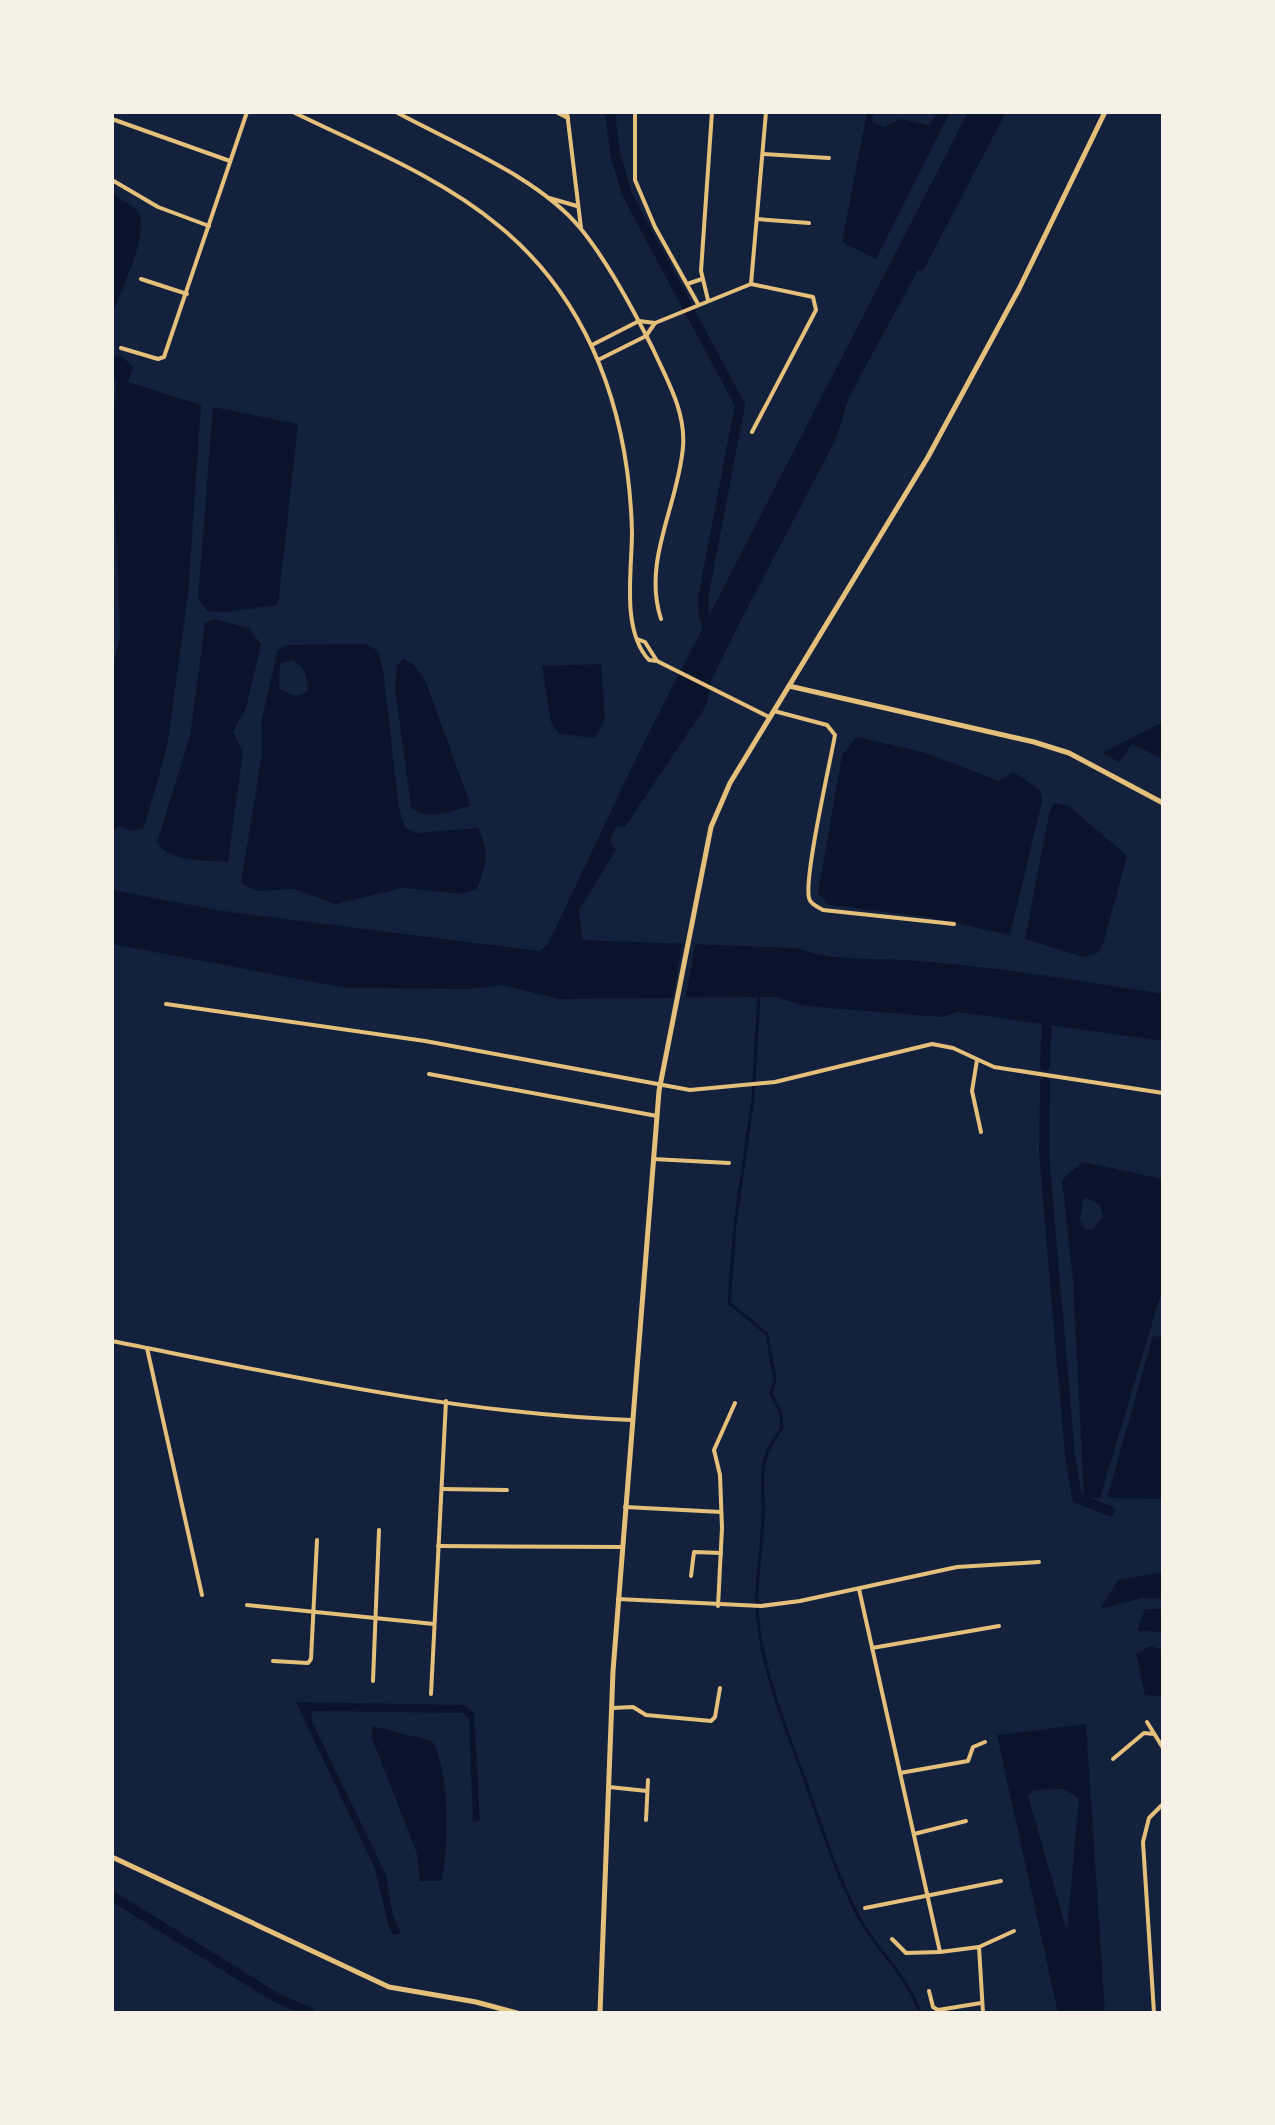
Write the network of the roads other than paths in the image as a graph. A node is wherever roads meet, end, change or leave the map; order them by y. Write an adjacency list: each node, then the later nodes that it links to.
1 (247, 112): 13 (street)
2 (293, 112): 31 (street)
3 (396, 112): 15 (street)
4 (556, 112): 9 (street)
5 (635, 112): 23 (street)
6 (712, 112): 22 (street)
7 (766, 112): 11 (street)
8 (1105, 112): 38 (street)
9 (568, 115): 16 (street)
10 (112, 119): 13 (street)
11 (763, 154): 12 (street); 17 (street)
12 (829, 158)
13 (230, 161): 19 (street)
14 (112, 180): 19 (street)
15 (545, 197): 16 (street); 20 (street)
16 (577, 206): 20 (street)
17 (757, 219): 18 (street); 24 (street)
18 (809, 223)
19 (209, 226): 25 (street)
20 (581, 228): 28 (street)
21 (141, 279): 25 (street)
22 (702, 279): 23 (street); 26 (street)
23 (687, 284): 27 (street)
24 (751, 284): 26 (street); 34 (street)
25 (187, 294): 32 (street)
26 (708, 300): 27 (street)
27 (698, 304): 29 (street)
28 (639, 321): 29 (street); 30 (street); 31 (street)
29 (655, 323): 30 (street)
30 (646, 336): 33 (street); 35 (street)
31 (592, 345): 33 (street)
32 (121, 348)
33 (598, 360): 36 (street)
34 (752, 432)
35 (661, 619)
36 (637, 639): 37 (street); 37 (street)
37 (657, 661): 39 (street)
38 (789, 686): 39 (street); 40 (street)
39 (772, 714): 41 (street); 45 (street)
40 (1163, 803)
41 (954, 924)
42 (166, 1004): 45 (street)
43 (977, 1060): 45 (street); 46 (street); 48 (street)
44 (429, 1074): 47 (street)
45 (660, 1086): 47 (street)
46 (1163, 1093)
47 (657, 1116): 49 (street)
48 (981, 1132)
49 (653, 1159): 50 (street); 55 (street)
50 (729, 1163)
51 (112, 1341): 52 (street)
52 (147, 1348): 53 (street); 68 (street)
53 (446, 1401): 55 (street); 56 (street)
54 (735, 1403): 59 (street)
55 (632, 1420): 58 (street)
56 (442, 1489): 57 (street); 62 (street)
57 (507, 1490)
58 (625, 1507): 59 (street); 63 (street)
59 (721, 1512): 64 (street)
60 (379, 1530): 73 (street)
61 (317, 1540): 72 (street)
62 (438, 1546): 63 (street); 74 (street)
63 (623, 1547): 69 (street)
64 (721, 1553): 66 (street); 71 (street)
65 (1039, 1562): 67 (street)
66 (691, 1576)
67 (859, 1589): 71 (street); 76 (street)
68 (202, 1595)
69 (618, 1599): 71 (street); 81 (street)
70 (247, 1605): 72 (street)
71 (718, 1606)
72 (313, 1612): 73 (street); 77 (street)
73 (375, 1618): 74 (street); 78 (street)
74 (434, 1624): 80 (street)
75 (999, 1626): 76 (street)
76 (872, 1648): 87 (street)
77 (273, 1661)
78 (373, 1681)
79 (720, 1688): 81 (street)
80 (431, 1694)
81 (611, 1708): 89 (street)
82 (1147, 1722): 83 (street)
83 (1154, 1734): 85 (street); 86 (street)
84 (985, 1742): 87 (street)
85 (1163, 1748)
86 (1113, 1759)
87 (900, 1773): 94 (street)
88 (648, 1780): 90 (street)
89 (606, 1787): 90 (street); 108 (street)
90 (647, 1791): 92 (street)
91 (1163, 1804): 106 (street)
92 (646, 1820)
93 (966, 1821): 94 (street)
94 (913, 1835): 97 (street)
95 (112, 1857): 107 (street)
96 (1001, 1881): 97 (street)
97 (926, 1895): 98 (street); 102 (street)
98 (865, 1908)
99 (1014, 1931): 101 (street)
100 (892, 1939): 102 (street)
101 (979, 1947): 102 (street); 104 (street)
102 (940, 1952)
103 (929, 1991): 104 (street)
104 (981, 2003): 109 (street)
105 (1163, 2007): 106 (street)
106 (1154, 2010)
107 (517, 2013)
108 (600, 2013)
109 (983, 2013)

